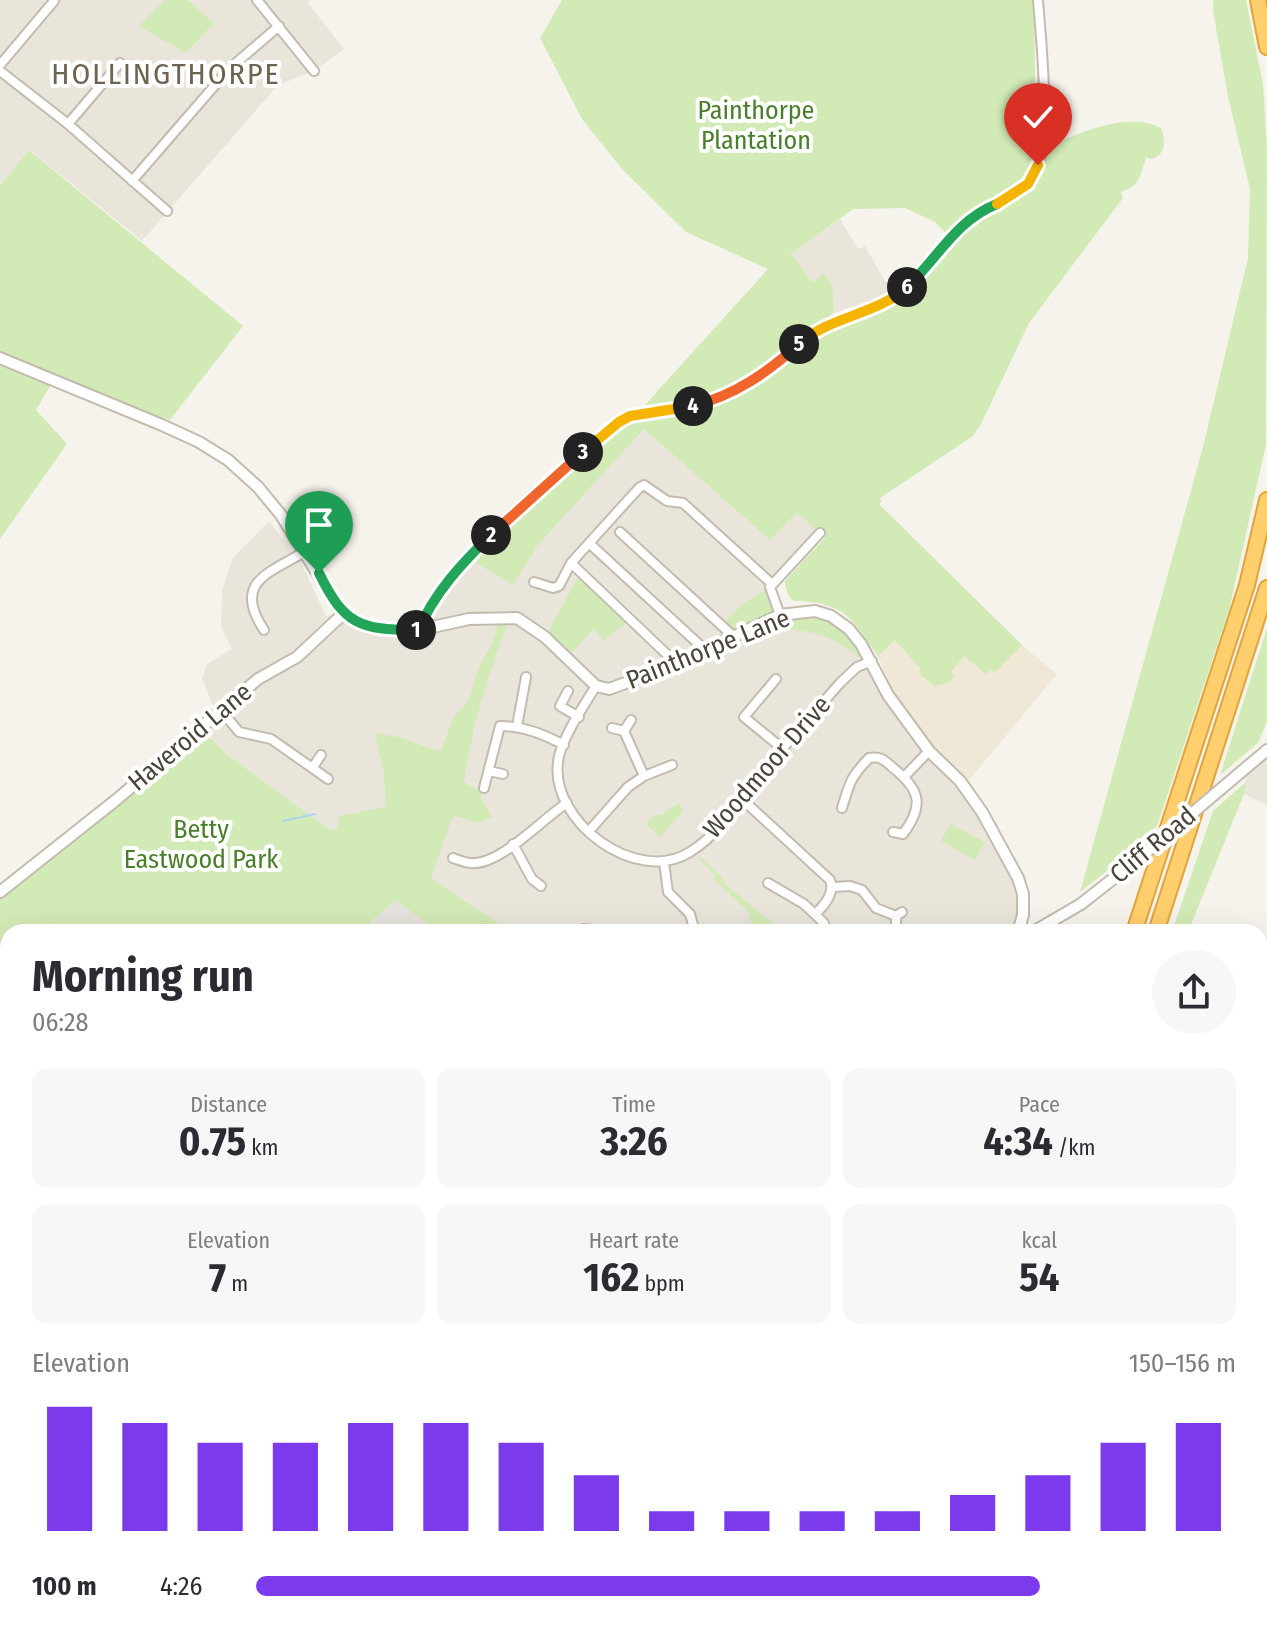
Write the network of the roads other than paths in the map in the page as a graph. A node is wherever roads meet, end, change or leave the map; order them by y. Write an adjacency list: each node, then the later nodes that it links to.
1 (257, 0): 5 (street)
2 (1038, 0): 27 (street)
3 (1258, 0): 6 (highway)
4 (56, 2): 8 (street)
5 (279, 26): 10 (street); 12 (street)
6 (1267, 47)
7 (121, 62): 11 (street)
8 (0, 65)
9 (0, 71): 11 (street)
10 (314, 71)
11 (68, 124): 12 (street)
12 (132, 181): 13 (street)
13 (167, 211)
14 (0, 358): 19 (street)
15 (1267, 500): 79 (highway)
16 (634, 528): 28 (street)
17 (820, 533): 22 (street)
18 (589, 543): 20 (street); 22 (street); 29 (street)
19 (306, 551): 24 (street); 26 (street)
20 (571, 563): 21 (street); 31 (street)
21 (534, 582)
22 (772, 584): 25 (street)
23 (1267, 588): 80 (highway)
24 (343, 614): 27 (street, Painthorpe Lane); 36 (street, Haveroid Lane)
25 (780, 615): 28 (street, Painthorpe Lane); 30 (street, Painthorpe Lane)
26 (264, 630)
27 (419, 630): 34 (street, Painthorpe Lane)
28 (733, 636): 29 (street, Painthorpe Lane)
29 (704, 649): 31 (street, Painthorpe Lane)
30 (872, 661): 43 (street, Woodmoor Drive); 45 (street, Painthorpe Lane)
31 (676, 663): 34 (street, Painthorpe Lane)
32 (526, 677): 39 (street)
33 (776, 679): 43 (street)
34 (596, 686): 37 (street)
35 (568, 691): 37 (street)
36 (221, 710): 48 (street); 70 (street, Haveroid Lane)
37 (579, 717): 42 (street)
38 (631, 720): 41 (street)
39 (517, 726): 42 (street); 49 (street)
40 (612, 728): 41 (street)
41 (624, 731): 51 (street)
42 (564, 745): 58 (street)
43 (783, 749): 57 (street, Woodmoor Drive)
44 (1267, 750): 78 (street, Cliff Road, bridge)
45 (929, 751): 52 (street); 77 (street, Painthorpe Lane)
46 (321, 755): 48 (street)
47 (672, 765): 51 (street)
48 (313, 767): 53 (street)
49 (489, 771): 50 (street); 54 (street)
50 (503, 774)
51 (644, 776): 60 (street)
52 (905, 776): 56 (street); 61 (street)
53 (328, 779)
54 (484, 788)
55 (837, 790): 56 (street)
56 (847, 793): 59 (street)
57 (743, 800): 64 (street, Woodmoor Drive); 69 (street)
58 (567, 803): 60 (street); 62 (street)
59 (842, 808)
60 (589, 831): 64 (street)
61 (893, 832)
62 (513, 844): 63 (street); 65 (street)
63 (453, 858)
64 (664, 862): 75 (street)
65 (532, 879): 67 (street); 68 (street)
66 (768, 883): 71 (street)
67 (541, 886)
68 (522, 887)
69 (833, 887): 71 (street); 76 (street)
70 (0, 892)
71 (815, 914): 73 (street)
72 (606, 917): 74 (street)
73 (824, 923)
74 (606, 924)
75 (693, 924)
76 (897, 924)
77 (1020, 924)
78 (1047, 924)
79 (1137, 924)
80 (1159, 924)

